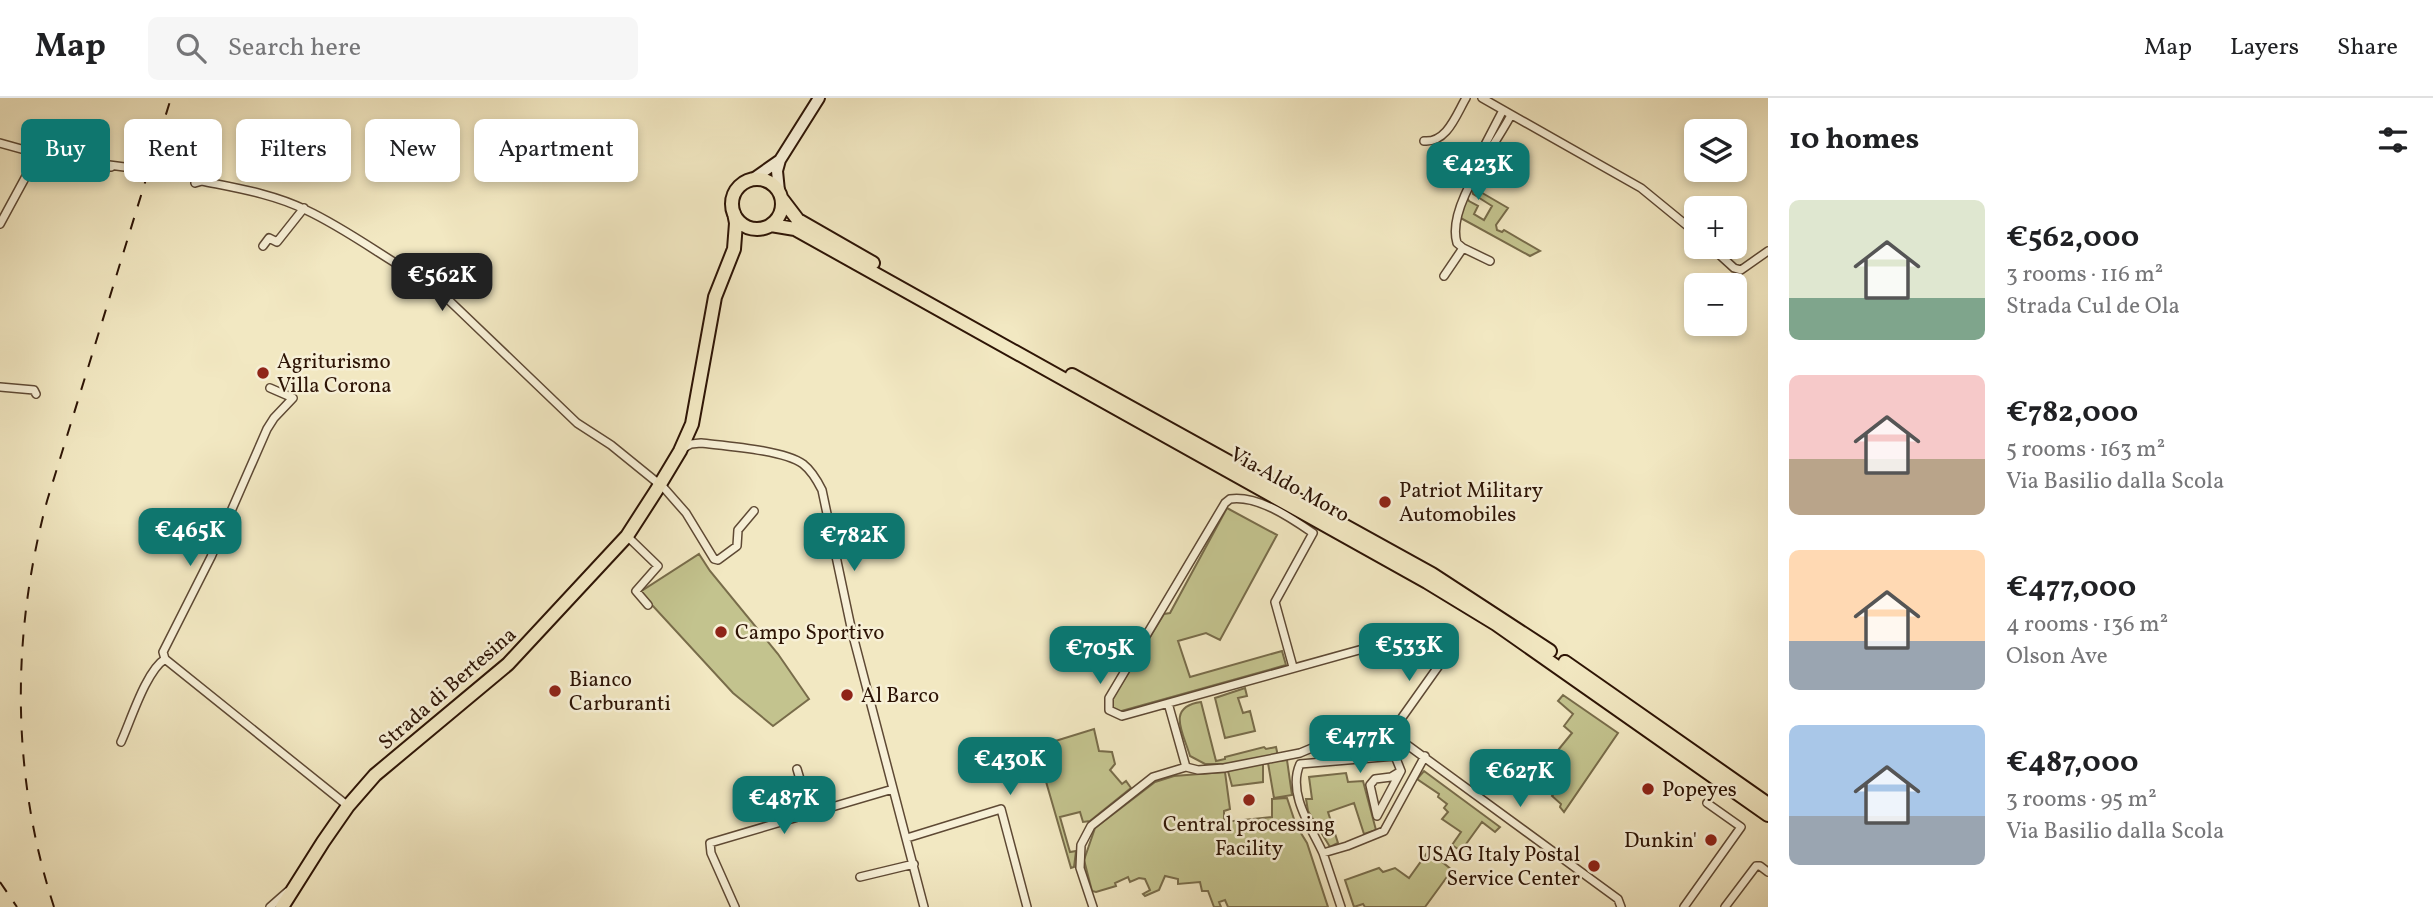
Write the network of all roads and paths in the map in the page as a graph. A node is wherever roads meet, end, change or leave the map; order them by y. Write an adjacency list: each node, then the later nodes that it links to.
1 (819, 98): 9 (street, Strada di Bertesina)
2 (1466, 98): 5 (street)
3 (1482, 98): 4 (street)
4 (1507, 113): 8 (street); 16 (street); 19 (street)
5 (1424, 141)
6 (0, 143): 7 (street)
7 (21, 149)
8 (1462, 159)
9 (780, 160): 10 (street, Strada di Bertesina); 13 (street)
10 (753, 179): 13 (main road); 15 (main road, Strada di Bertesina)
11 (23, 182): 17 (street)
12 (198, 182): 14 (street)
13 (780, 195): 18 (main road); 50 (main road, Via Aldo Moro)
14 (304, 208): 21 (street); 33 (street)
15 (734, 213): 18 (main road); 23 (main road, Strada di Bertesina)
16 (1684, 223)
17 (0, 225)
18 (765, 227): 23 (main road); 53 (main road, Via Aldo Moro)
19 (1454, 229): 20 (street); 22 (street)
20 (1463, 232)
21 (263, 246)
22 (1462, 248): 26 (street); 27 (street)
23 (734, 249): 31 (main road, Strada di Bertesina)
24 (1768, 251): 25 (street)
25 (1724, 259)
26 (1490, 261)
27 (1444, 275)
28 (0, 387): 30 (street)
29 (270, 388): 37 (street)
30 (36, 394)
31 (687, 437): 32 (street); 32 (street); 33 (main road, Strada di Bertesina); 33 (main road, Strada di Bertesina)
32 (701, 443): 48 (street)
33 (658, 483): 34 (street); 35 (main road, Strada di Bertesina)
34 (754, 511)
35 (627, 536): 36 (street); 51 (main road, Strada di Bertesina)
36 (648, 605)
37 (165, 659): 41 (street); 51 (street)
38 (1293, 667): 39 (street); 39 (street); 40 (street)
39 (1168, 703): 45 (street)
40 (1391, 733): 42 (street); 43 (street)
41 (121, 742)
42 (1300, 753): 44 (street); 45 (street)
43 (1425, 756): 55 (street); 67 (street)
44 (1300, 764): 47 (street); 55 (street)
45 (1185, 767): 65 (street)
46 (797, 769): 52 (street)
47 (1401, 771): 47 (street)
48 (893, 789): 52 (street); 54 (street)
49 (1707, 803): 68 (street)
50 (1768, 804)
51 (348, 806): 59 (main road, Strada di Bertesina)
52 (810, 813): 62 (street)
53 (1768, 815)
54 (908, 838): 56 (street); 64 (street)
55 (1323, 853): 66 (street)
56 (914, 864): 58 (street); 63 (street)
57 (1768, 872): 69 (street)
58 (860, 877)
59 (292, 889): 60 (street, Strada di Bertesina); 61 (main road, Strada di Bertesina)
60 (270, 907)
61 (282, 907)
62 (735, 907)
63 (924, 907)
64 (1027, 907)
65 (1093, 907)
66 (1341, 907)
67 (1620, 907)
68 (1684, 907)
69 (1725, 907)

